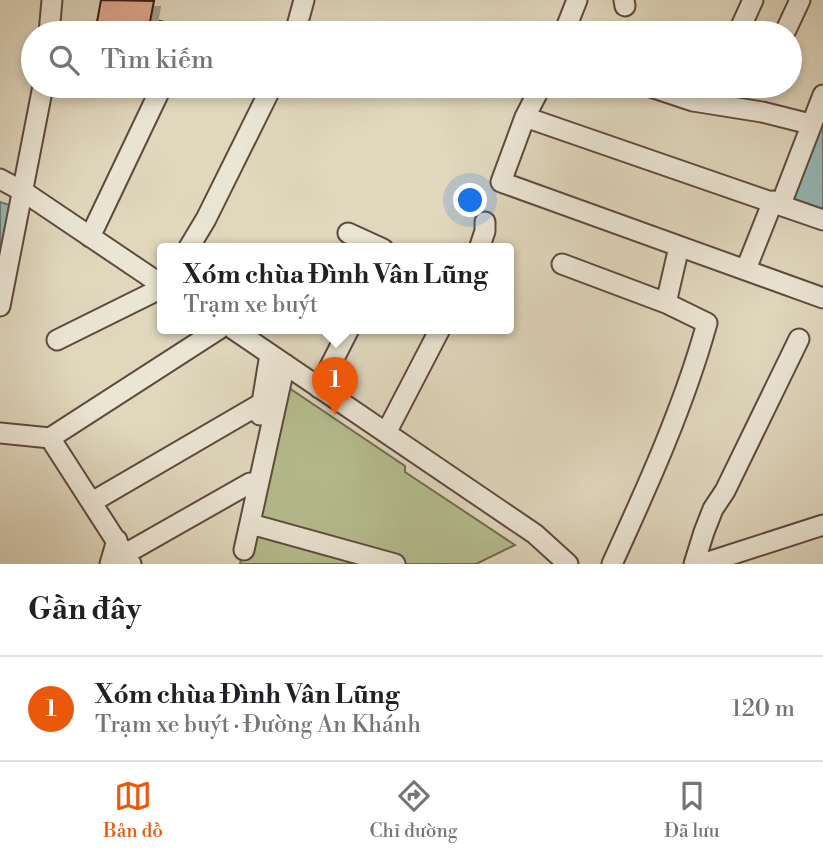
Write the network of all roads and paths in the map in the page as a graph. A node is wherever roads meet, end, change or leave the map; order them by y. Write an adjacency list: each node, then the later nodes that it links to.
1 (52, 0): 6 (street)
2 (304, 0): 7 (street)
3 (577, 0): 8 (street)
4 (753, 0): 9 (street)
5 (800, 0): 10 (street)
6 (49, 21)
7 (298, 21)
8 (569, 21)
9 (743, 21)
10 (790, 21)
11 (823, 95): 18 (street)
12 (41, 98): 20 (street)
13 (156, 98): 25 (street)
14 (266, 98): 26 (street)
15 (535, 98): 17 (street)
16 (684, 98): 18 (street)
17 (525, 117): 21 (street); 29 (street)
18 (810, 124): 21 (street)
19 (0, 179): 20 (street)
20 (24, 192): 25 (street); 36 (street)
21 (777, 202): 22 (street); 31 (street)
22 (823, 220)
23 (485, 222): 28 (street)
24 (348, 233): 27 (street)
25 (90, 237): 32 (street)
26 (192, 243)
27 (370, 243)
28 (481, 243)
29 (679, 247): 31 (street); 35 (street)
30 (562, 264): 35 (street)
31 (746, 269): 34 (street)
32 (157, 284)
33 (157, 290): 42 (street)
34 (823, 298)
35 (666, 303): 58 (street)
36 (0, 306)
37 (211, 334): 48 (street)
38 (240, 334): 43 (street)
39 (346, 334): 44 (street)
40 (437, 334): 47 (street)
41 (799, 339): 59 (street)
42 (57, 340)
43 (277, 359): 44 (street); 45 (street); 52 (street)
44 (319, 388): 47 (street)
45 (262, 403): 49 (street); 50 (street)
46 (0, 433): 48 (street)
47 (386, 433): 57 (street)
48 (50, 438): 50 (street)
49 (250, 483): 52 (street); 55 (street)
50 (92, 502): 55 (street)
51 (823, 508): 53 (street)
52 (248, 515): 54 (street); 56 (street)
53 (818, 526): 60 (street)
54 (244, 550)
55 (121, 555)
56 (395, 564)
57 (568, 564)
58 (612, 564)
59 (694, 564)
60 (702, 564)

